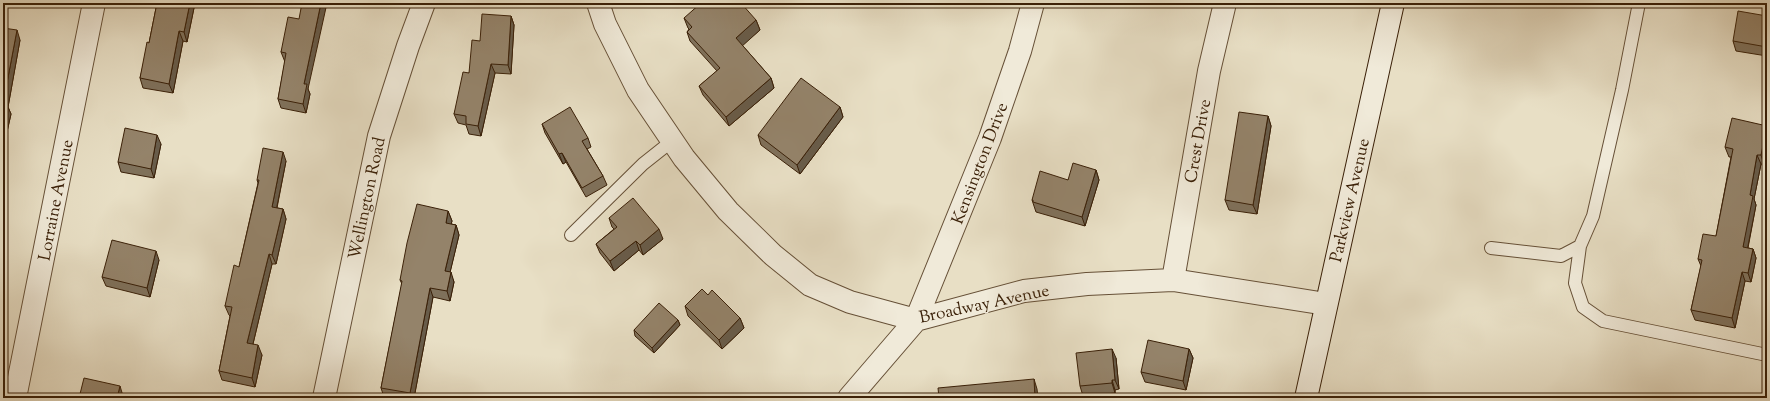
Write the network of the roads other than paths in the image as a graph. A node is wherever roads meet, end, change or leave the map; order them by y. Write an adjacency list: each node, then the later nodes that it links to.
1 (94, 3): 16 (street, Lorraine Avenue)
2 (424, 3): 17 (street, Wellington Road)
3 (598, 3): 8 (street, Broadway Avenue)
4 (1033, 3): 14 (street, Kensington Drive)
5 (1225, 3): 12 (street, Crest Drive)
6 (1393, 3): 13 (street, Parkview Avenue)
7 (1638, 3): 10 (lane)
8 (672, 141): 9 (lane); 14 (street, Broadway Avenue)
9 (571, 235)
10 (1580, 246): 11 (lane); 15 (lane)
11 (1491, 248)
12 (1173, 280): 13 (street, Broadway Avenue); 14 (street, Broadway Avenue)
13 (1326, 304): 19 (street, Parkview Avenue)
14 (916, 320): 18 (street, Kensington Drive)
15 (1767, 355)
16 (15, 398)
17 (324, 398)
18 (849, 398)
19 (1306, 398)

